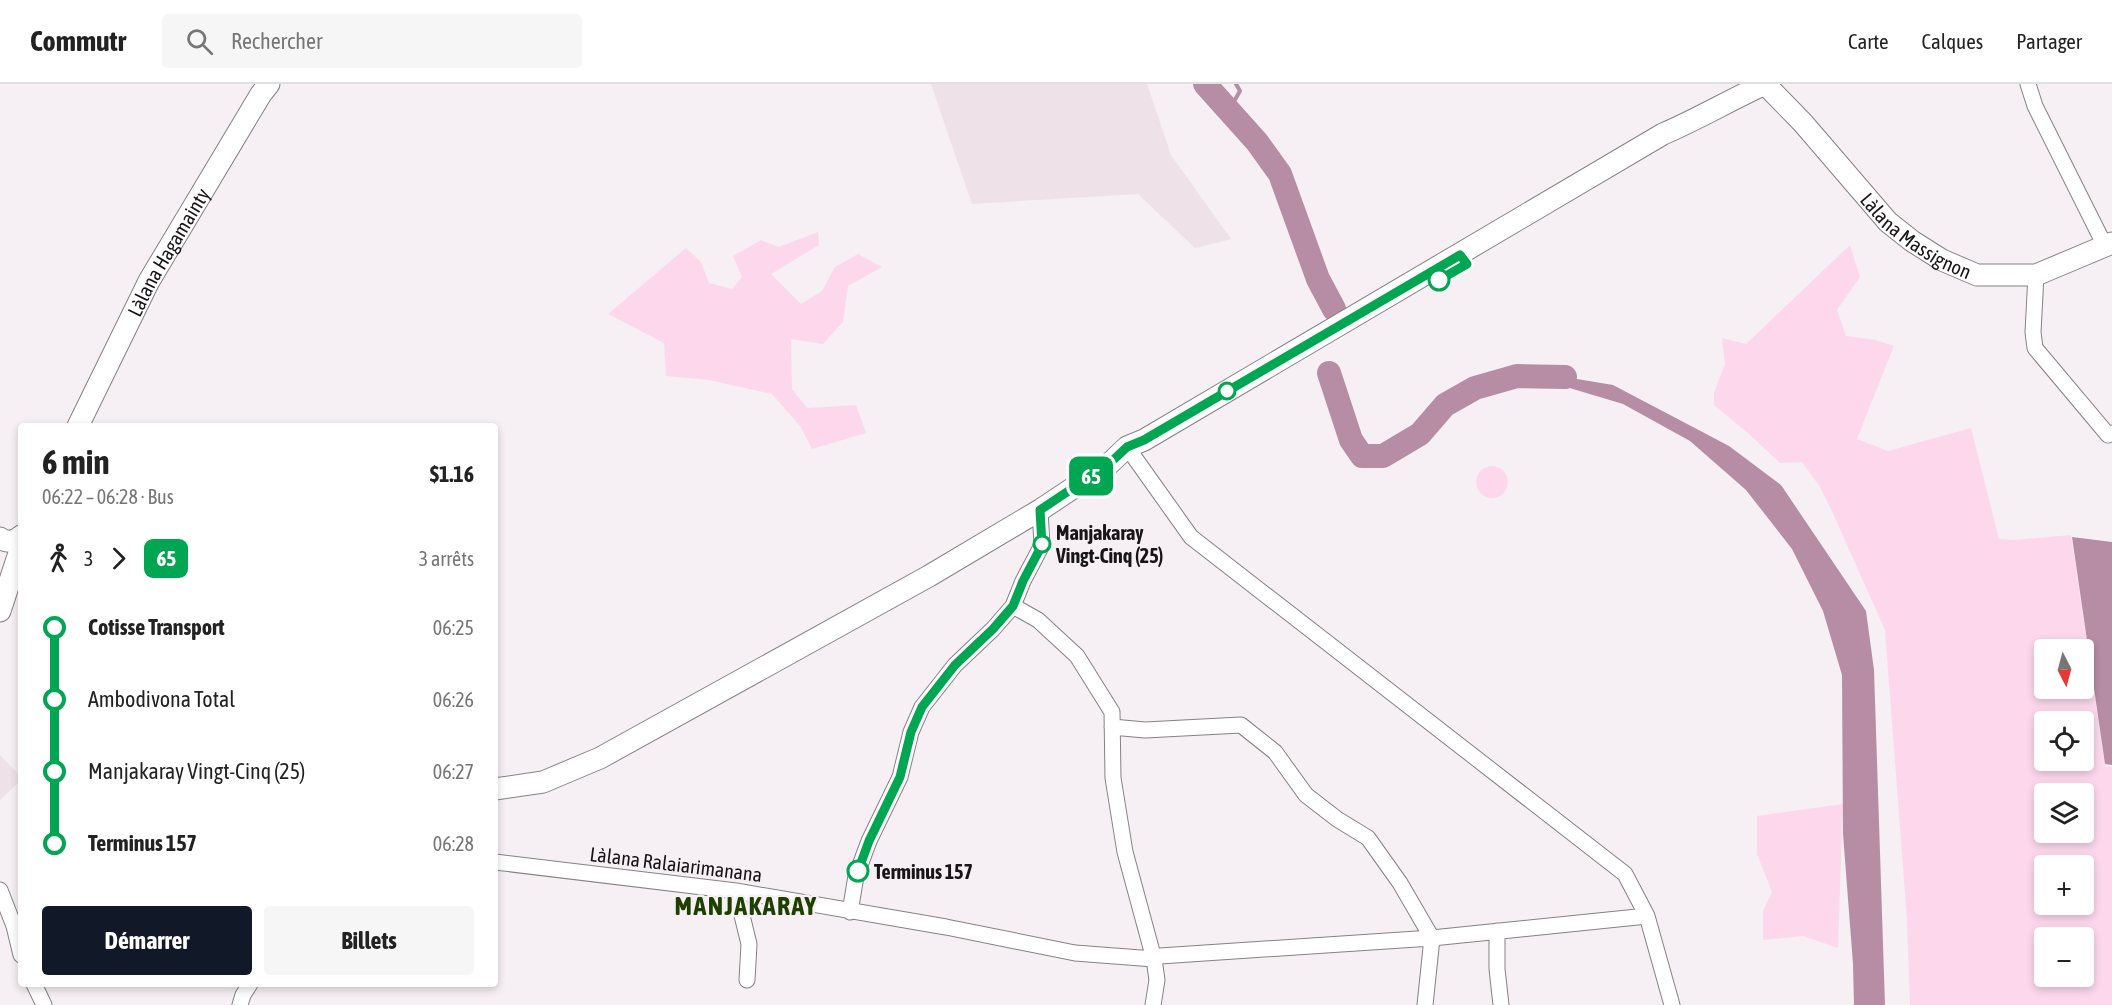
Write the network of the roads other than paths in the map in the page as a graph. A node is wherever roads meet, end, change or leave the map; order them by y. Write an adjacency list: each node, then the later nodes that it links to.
1 (269, 84): 7 (main road, Làlana Hagamainty)
2 (1765, 84): 4 (main road); 6 (main road, Làlana Massignon)
3 (2028, 84): 5 (street)
4 (1732, 93): 9 (main road)
5 (2108, 245): 6 (main road, Làlana Massignon)
6 (2036, 275): 8 (street)
7 (79, 423)
8 (2112, 433)
9 (1130, 452): 10 (main road); 22 (street)
10 (1040, 510): 14 (street); 17 (main road)
11 (0, 538): 12 (main road)
12 (15, 550): 13 (main road)
13 (12, 597): 15 (main road)
14 (1013, 606): 16 (street); 21 (street)
15 (0, 619)
16 (1112, 727): 24 (street); 26 (street)
17 (498, 789)
18 (498, 862): 20 (street, Làlana Ralaiarimanana)
19 (0, 890): 25 (street)
20 (736, 891): 21 (street, Làlana Ralaiarimanana); 27 (street)
21 (850, 912): 26 (street, Làlana Ralaiarimanana)
22 (1647, 916): 23 (street, Làlana Ralaiarimanana); 35 (street)
23 (1497, 932): 24 (street, Làlana Ralaiarimanana); 34 (street)
24 (1432, 938): 26 (street, Làlana Ralaiarimanana); 33 (street)
25 (18, 943)
26 (1154, 959): 32 (street)
27 (747, 980)
28 (35, 987): 30 (street)
29 (248, 987): 31 (street)
30 (44, 1005)
31 (240, 1005)
32 (1153, 1005)
33 (1425, 1005)
34 (1501, 1005)
35 (1672, 1005)

